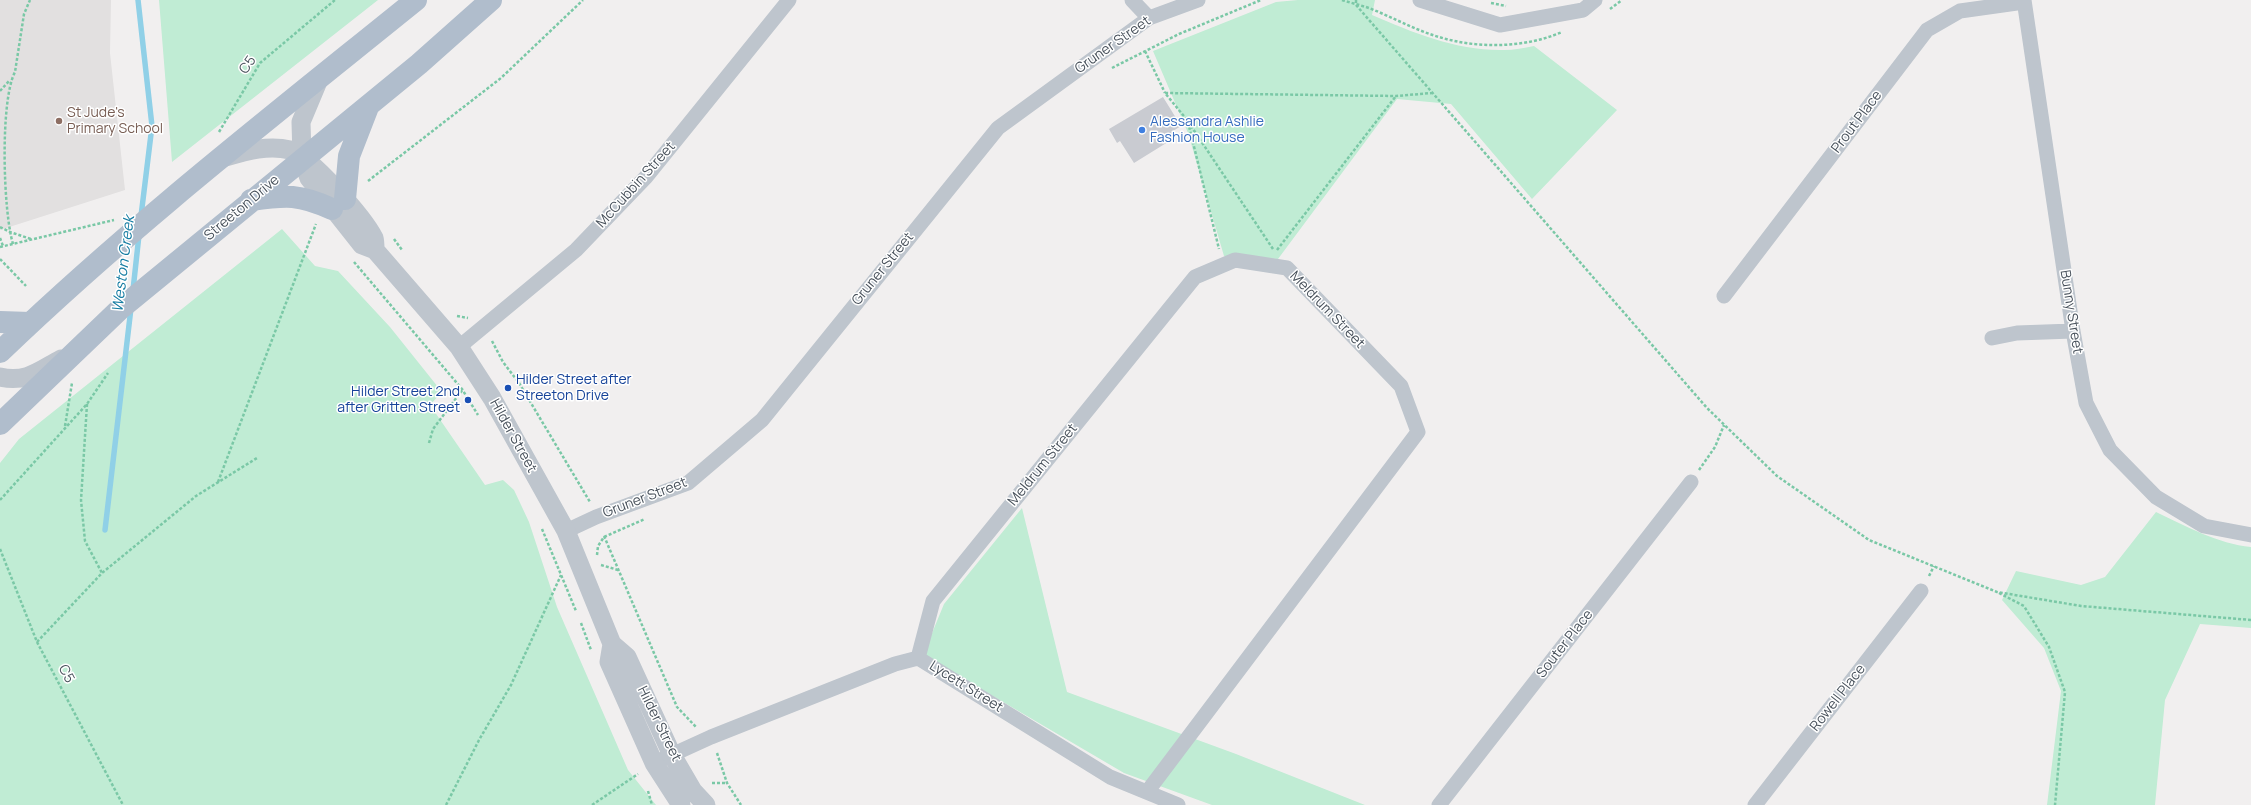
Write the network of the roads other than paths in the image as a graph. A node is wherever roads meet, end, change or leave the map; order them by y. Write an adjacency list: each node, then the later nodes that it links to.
1 (416, 0): 10 (main road)
2 (491, 0): 11 (main road, Streeton Drive)
3 (789, 0): 21 (street, McCubbin Street)
4 (1132, 0): 9 (street)
5 (1198, 0): 9 (street, Gruner Street)
6 (1420, 0): 7 (street)
7 (1596, 0)
8 (2024, 1): 16 (street, Prout Place); 19 (street, Bunny Street)
9 (1148, 18): 27 (street, Gruner Street)
10 (319, 79): 12 (street); 13 (main road)
11 (369, 104): 12 (main road, Streeton Drive); 15 (main road)
12 (302, 158): 13 (street, Hilder Street); 14 (main road, Streeton Drive); 15 (street, Hilder Street)
13 (219, 159): 18 (main road)
14 (251, 200): 15 (main road); 23 (main road, Streeton Drive)
15 (329, 213): 21 (street, Hilder Street)
16 (1724, 296)
17 (0, 322): 18 (main road)
18 (30, 323): 22 (main road)
19 (2073, 330): 20 (street); 28 (street, Bunny Street)
20 (1992, 338)
21 (459, 347): 27 (street, Hilder Street)
22 (0, 352)
23 (73, 352): 24 (street); 25 (main road, Streeton Drive)
24 (0, 377)
25 (0, 424)
26 (1691, 482): 38 (street, Souter Place)
27 (566, 531): 30 (street, Hilder Street)
28 (2251, 535)
29 (1920, 591): 39 (street, Rowell Place)
30 (612, 644): 32 (street, Hilder Street); 33 (street, Hilder Street)
31 (918, 658): 32 (street, Lycett Street); 34 (street, Lycett Street); 34 (street, Meldrum Street)
32 (672, 755): 33 (street, Lycett Street); 36 (street, Hilder Street)
33 (648, 770): 35 (street, Hilder Street)
34 (1147, 792): 37 (street, Lycett Street)
35 (681, 805)
36 (706, 805)
37 (1178, 805)
38 (1439, 805)
39 (1755, 805)

